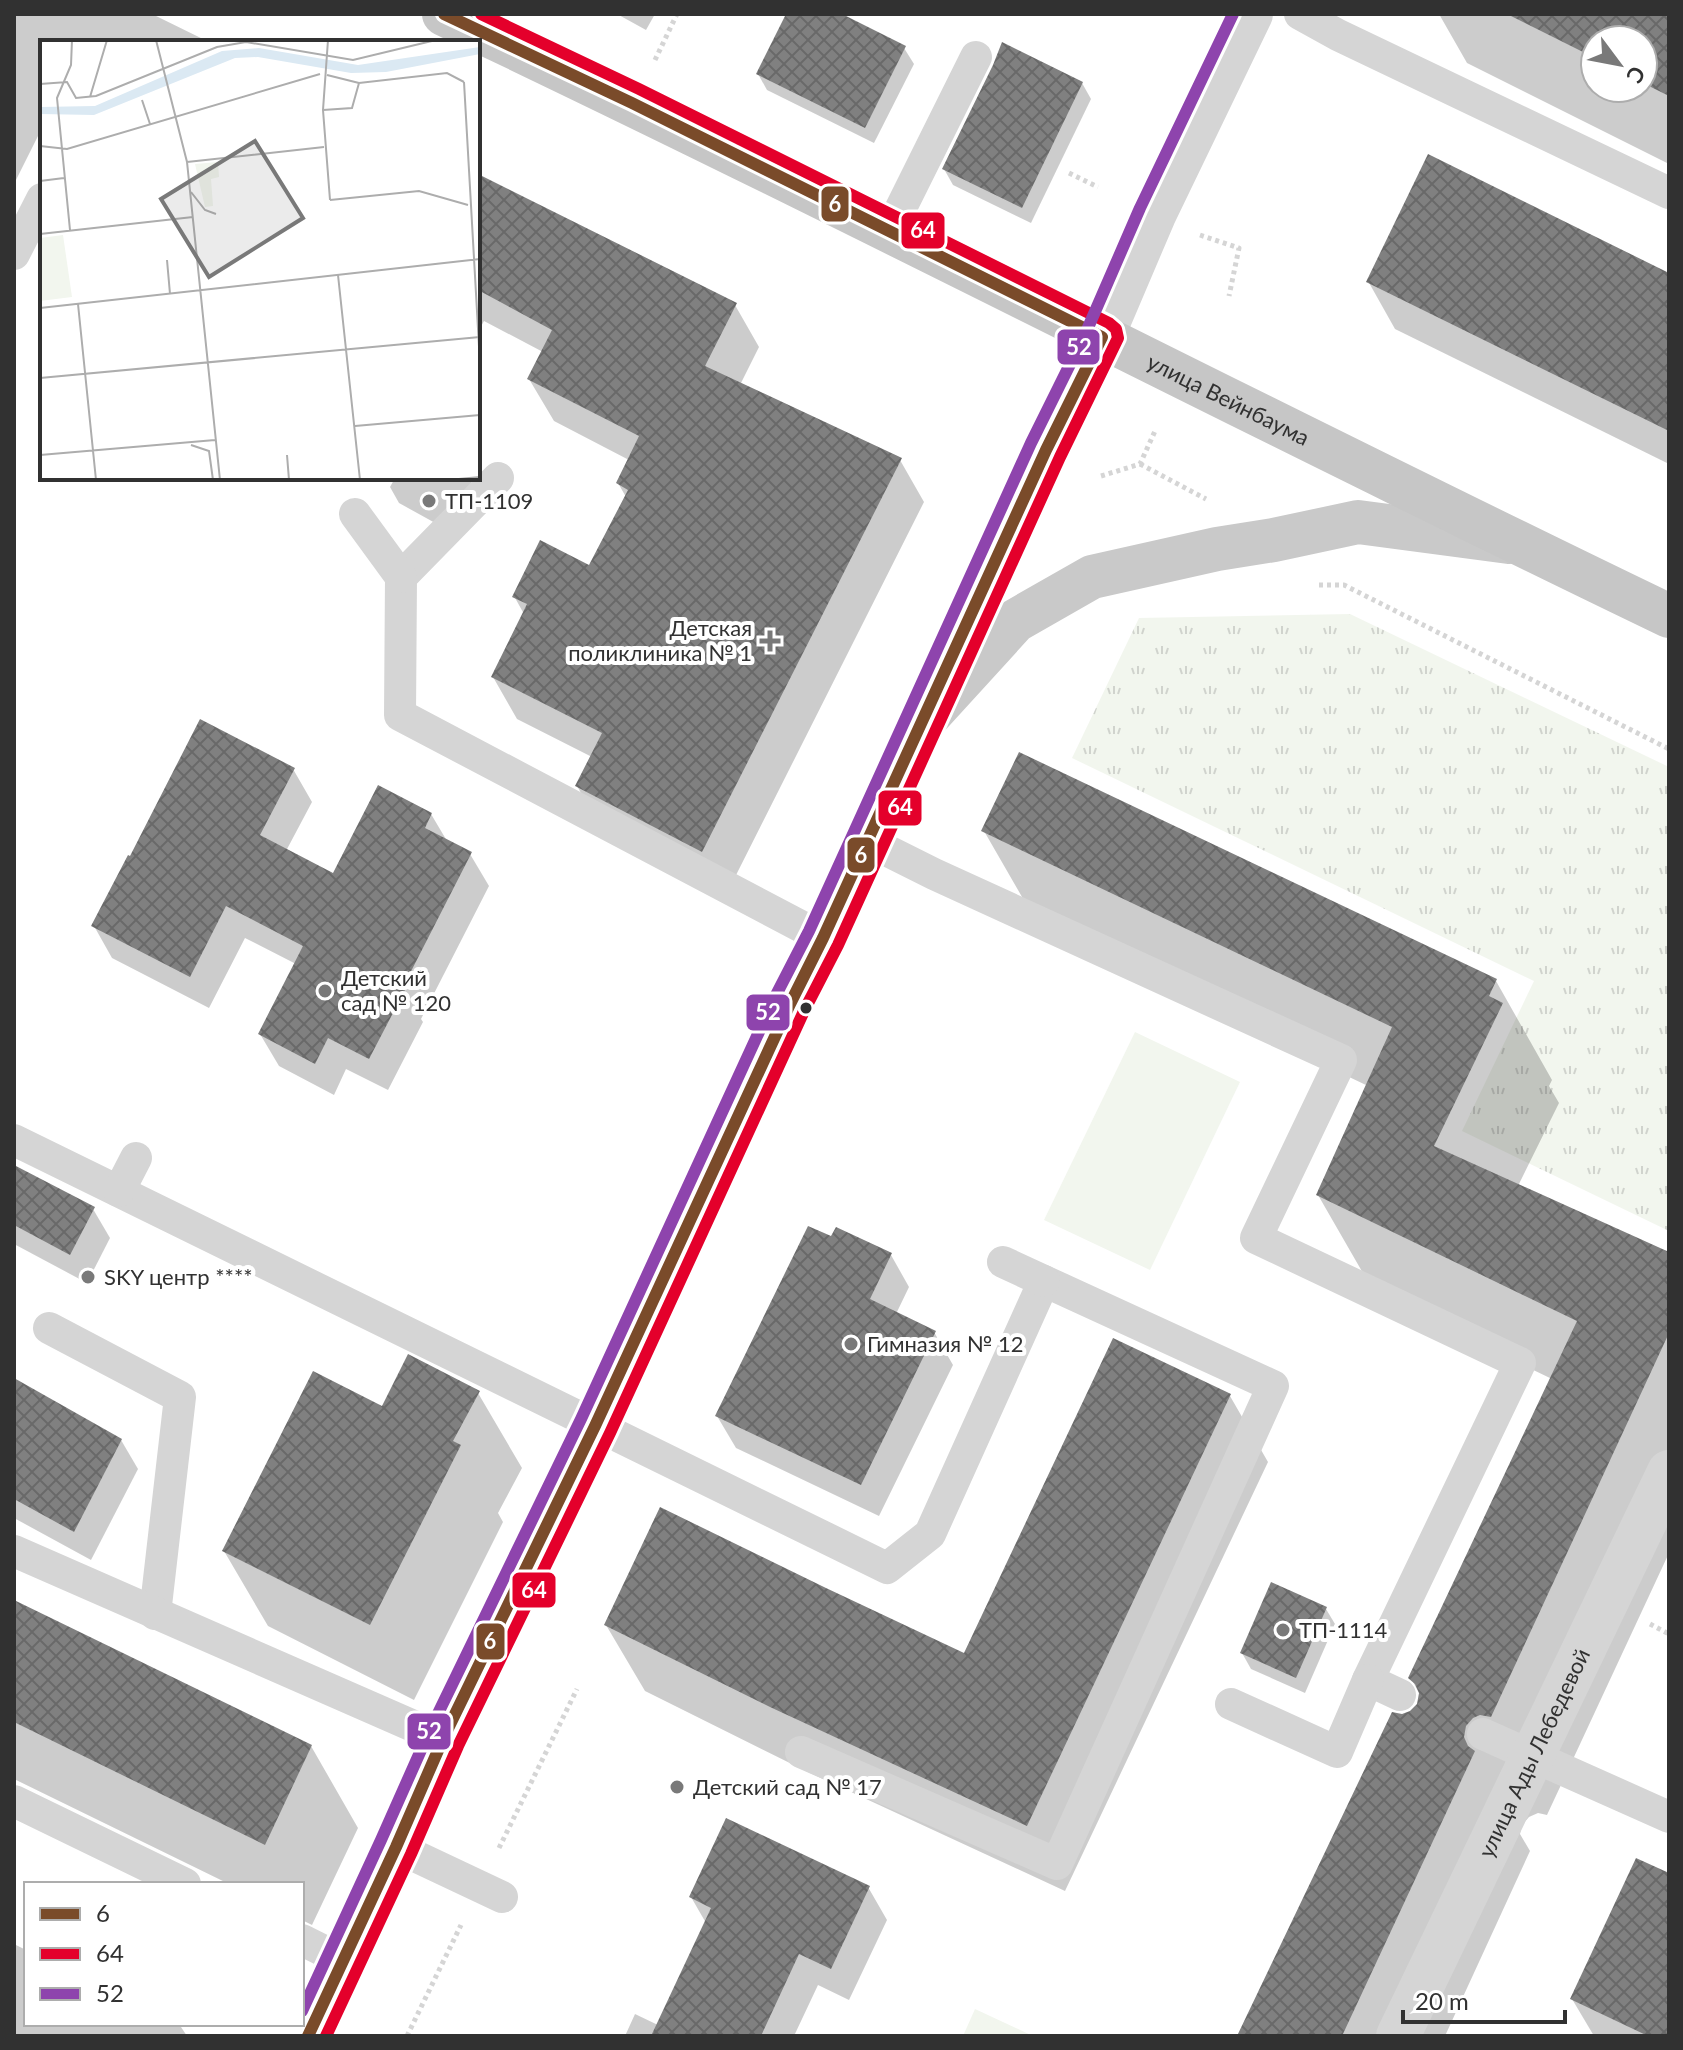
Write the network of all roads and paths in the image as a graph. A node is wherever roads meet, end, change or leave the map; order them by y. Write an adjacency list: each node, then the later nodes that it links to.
1 (444, 14): 9 (highway, улица Вейнбаума)
2 (1251, 14): 13 (street)
3 (1300, 14): 7 (lane)
4 (976, 57): 9 (lane)
5 (1069, 173): 6 (path)
6 (1098, 187)
7 (1669, 193)
8 (40, 203): 11 (lane)
9 (889, 232): 13 (highway, улица Вейнбаума)
10 (1195, 233): 12 (path)
11 (14, 254)
12 (1229, 296)
13 (1102, 337): 20 (highway, улица Вейнбаума); 20 (main road)
14 (1155, 431): 15 (path)
15 (1140, 464): 16 (path); 18 (path)
16 (1101, 476)
17 (498, 478): 21 (lane)
18 (1206, 500)
19 (355, 514): 21 (lane)
20 (1518, 543): 23 (highway, улица Вейнбаума)
21 (401, 577): 26 (lane)
22 (1314, 585): 24 (path)
23 (1669, 616)
24 (1669, 749)
25 (868, 841): 36 (lane)
26 (823, 938)
27 (14, 1140): 29 (lane)
28 (136, 1158): 29 (lane)
29 (119, 1191): 31 (lane)
30 (1003, 1262): 31 (lane)
31 (1044, 1281): 41 (lane)
32 (49, 1328): 35 (lane)
33 (1669, 1472): 42 (street, улица Ады Лебедевой)
34 (14, 1551): 35 (lane)
35 (155, 1614): 40 (lane)
36 (1368, 1680): 37 (lane); 38 (lane)
37 (1400, 1695)
38 (1231, 1704)
39 (1483, 1734): 42 (lane)
40 (443, 1739)
41 (801, 1752)
42 (1531, 1757): 44 (lane); 50 (street, улица Ады Лебедевой)
43 (14, 1801): 46 (lane)
44 (1669, 1817)
45 (396, 1847): 47 (lane)
46 (181, 1882)
47 (502, 1897)
48 (304, 1941): 49 (lane)
49 (344, 1961)
50 (1402, 2035)

